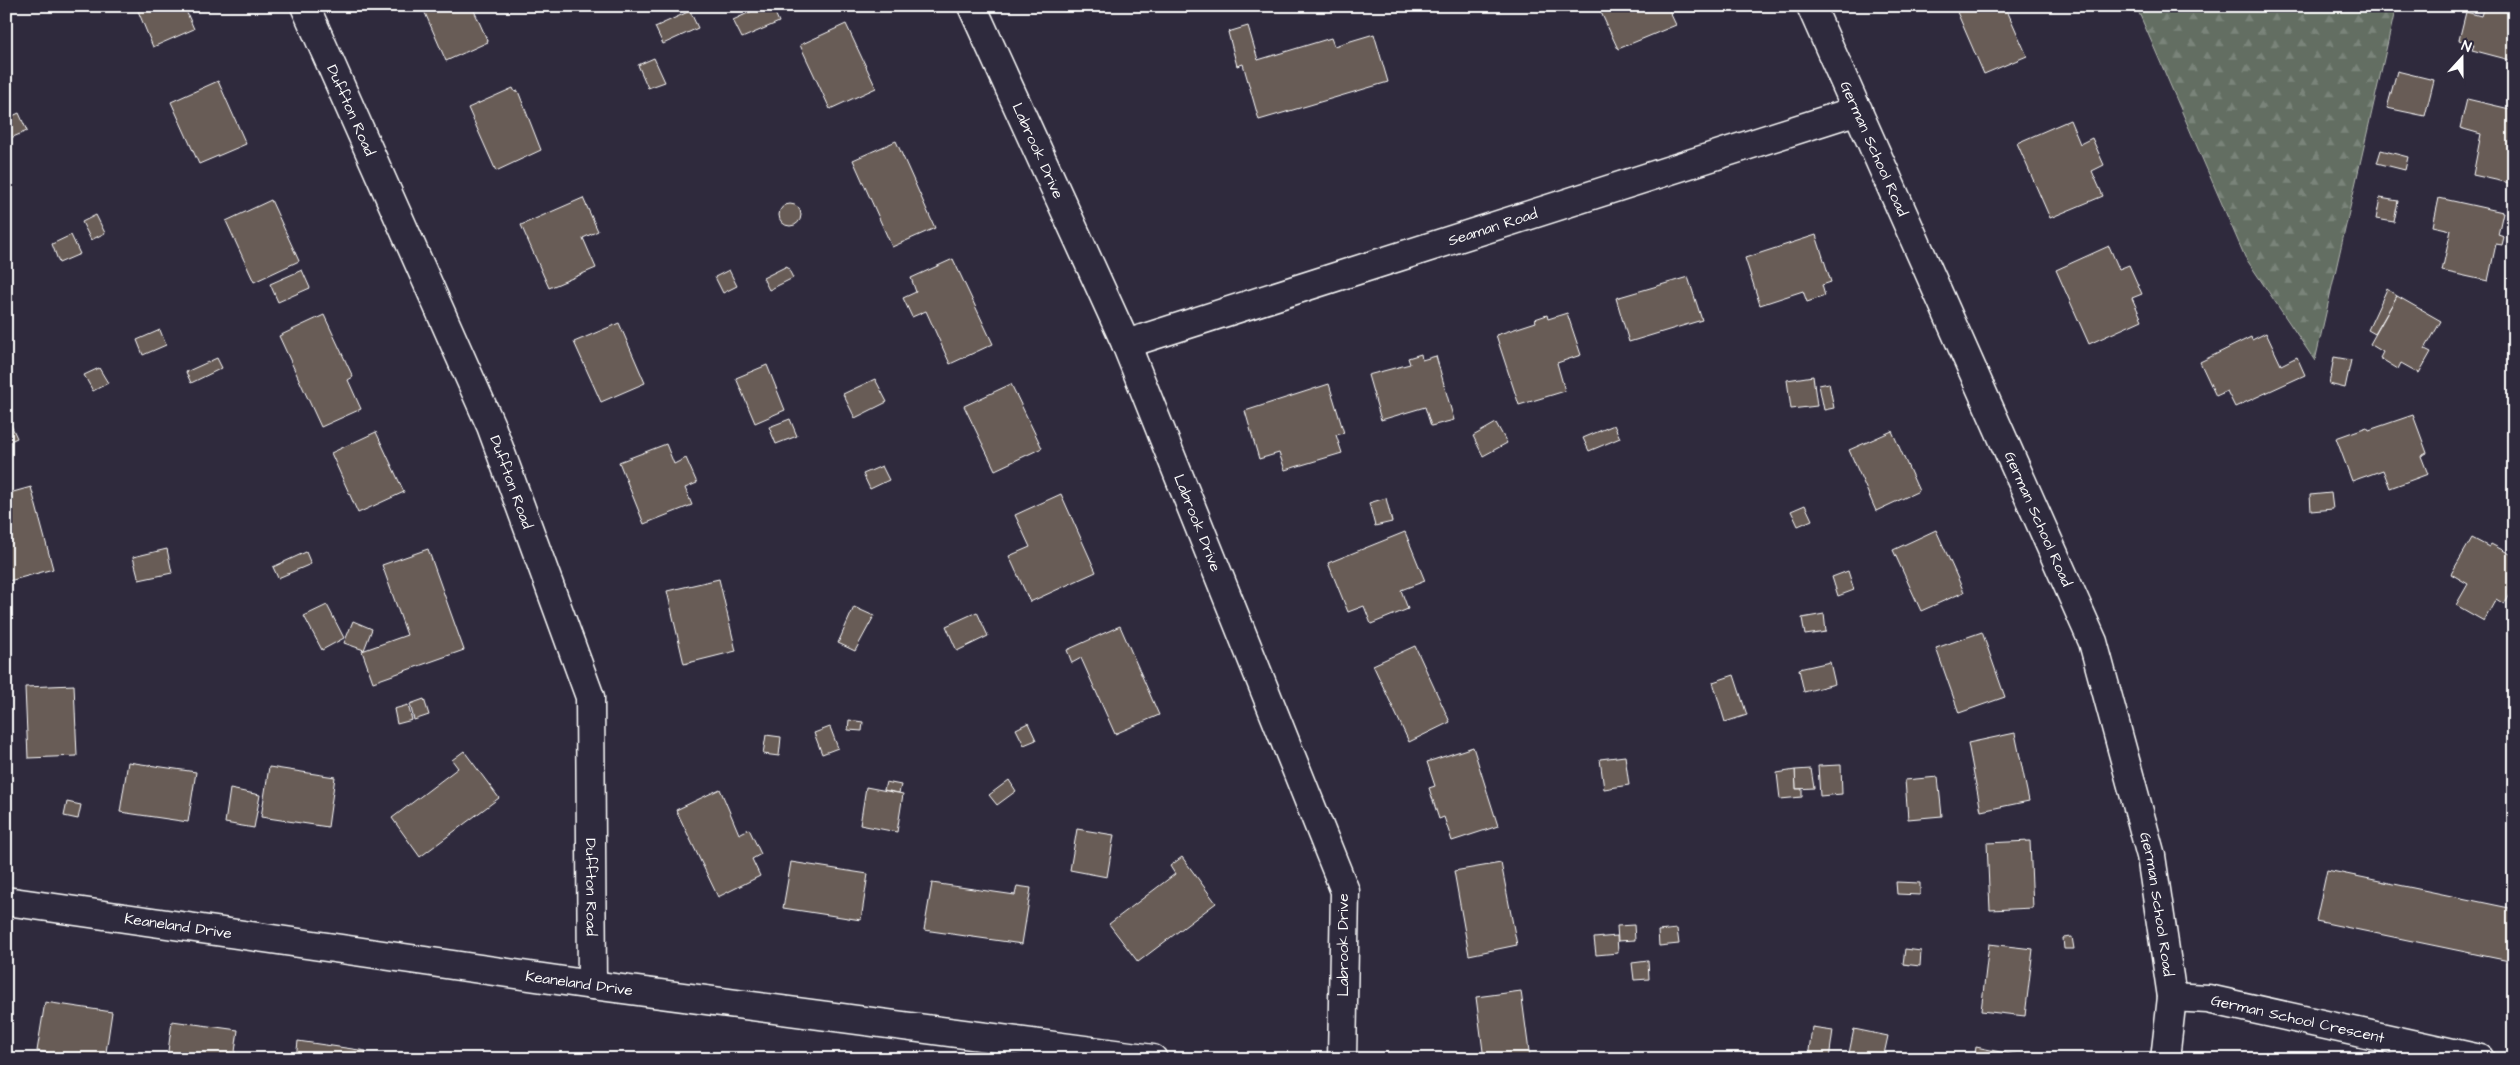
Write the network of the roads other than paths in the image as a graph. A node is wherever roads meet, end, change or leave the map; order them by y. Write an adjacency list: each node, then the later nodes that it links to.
1 (304, 6): 7 (street, Duffton Road)
2 (972, 6): 5 (street, Labrook Drive)
3 (1811, 6): 4 (street, German School Road)
4 (1858, 110): 5 (street, Seaman Road); 8 (street, German School Road)
5 (1126, 344): 10 (street, Labrook Drive)
6 (6, 900): 7 (street, Keaneland Drive)
7 (592, 985): 9 (street, Keaneland Drive)
8 (2172, 997): 11 (street, German School Road); 12 (street, German School Crescent)
9 (1153, 1059)
10 (1342, 1059)
11 (2165, 1059)
12 (2480, 1059)

